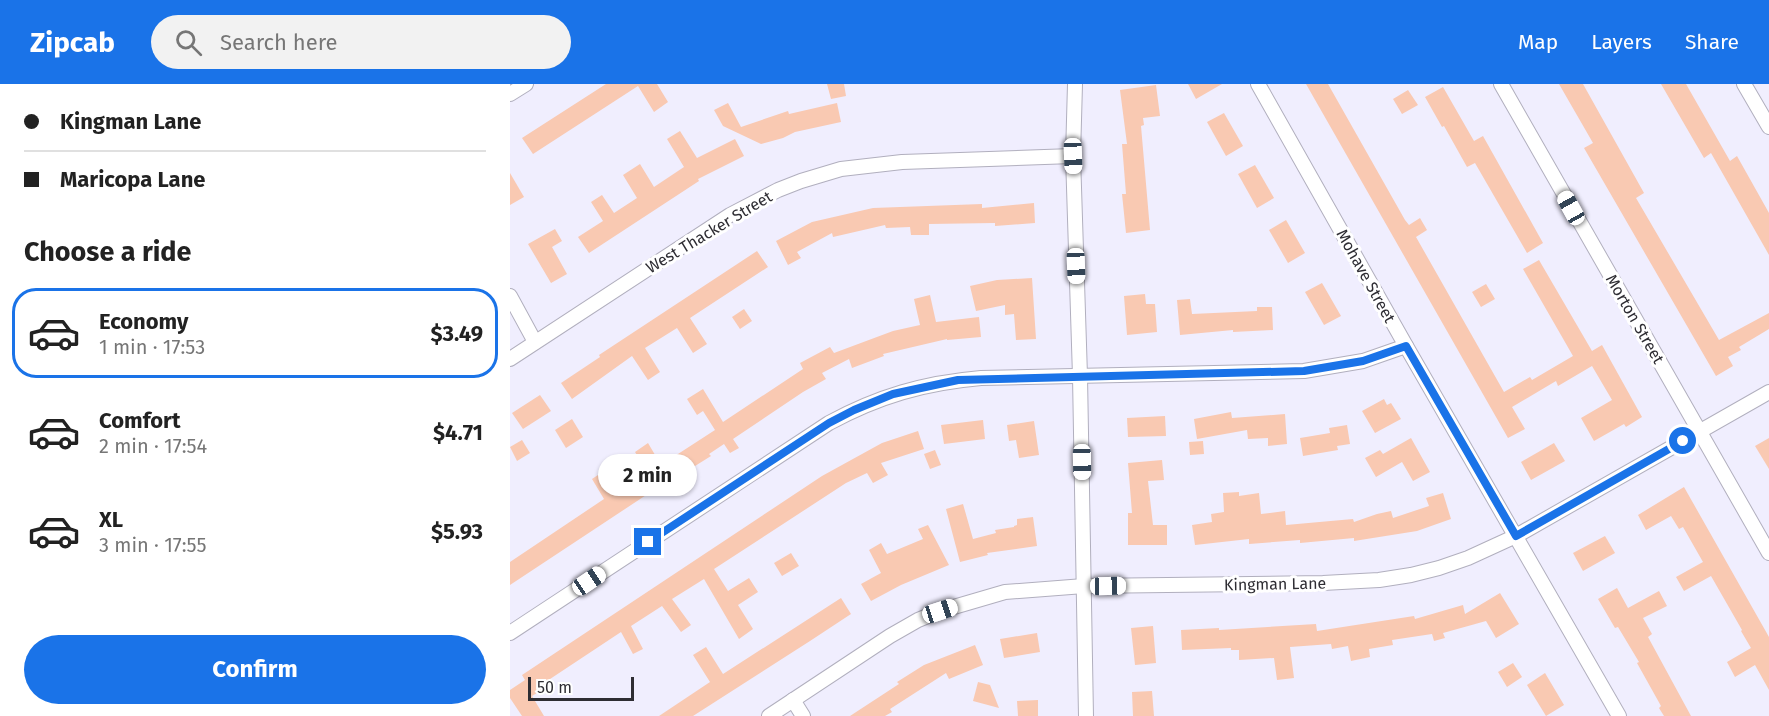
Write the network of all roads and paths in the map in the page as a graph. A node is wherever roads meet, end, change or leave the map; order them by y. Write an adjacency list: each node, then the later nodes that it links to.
1 (526, 84): 6 (street)
2 (1075, 84): 8 (street)
3 (1258, 84): 11 (street, Mohave Street)
4 (1501, 84): 15 (street, Morton Street)
5 (1744, 84): 7 (street)
6 (510, 94)
7 (1769, 127)
8 (1073, 156): 10 (street, West Thacker Street); 13 (street)
9 (510, 296): 10 (street)
10 (535, 342): 12 (street, West Thacker Street)
11 (1406, 346): 13 (street); 16 (street, Mohave Street)
12 (510, 359)
13 (1080, 376): 18 (street); 19 (street)
14 (1769, 392): 15 (street, Kingman Lane)
15 (1699, 432): 16 (street, Kingman Lane); 17 (street, Morton Street)
16 (1516, 536): 18 (street, Kingman Lane); 24 (street, Mohave Street)
17 (1769, 553)
18 (1084, 586): 20 (street, Kingman Lane); 23 (street)
19 (510, 633)
20 (793, 700): 21 (street, Kingman Lane); 22 (street)
21 (769, 716)
22 (803, 716)
23 (1086, 716)
24 (1619, 716)

